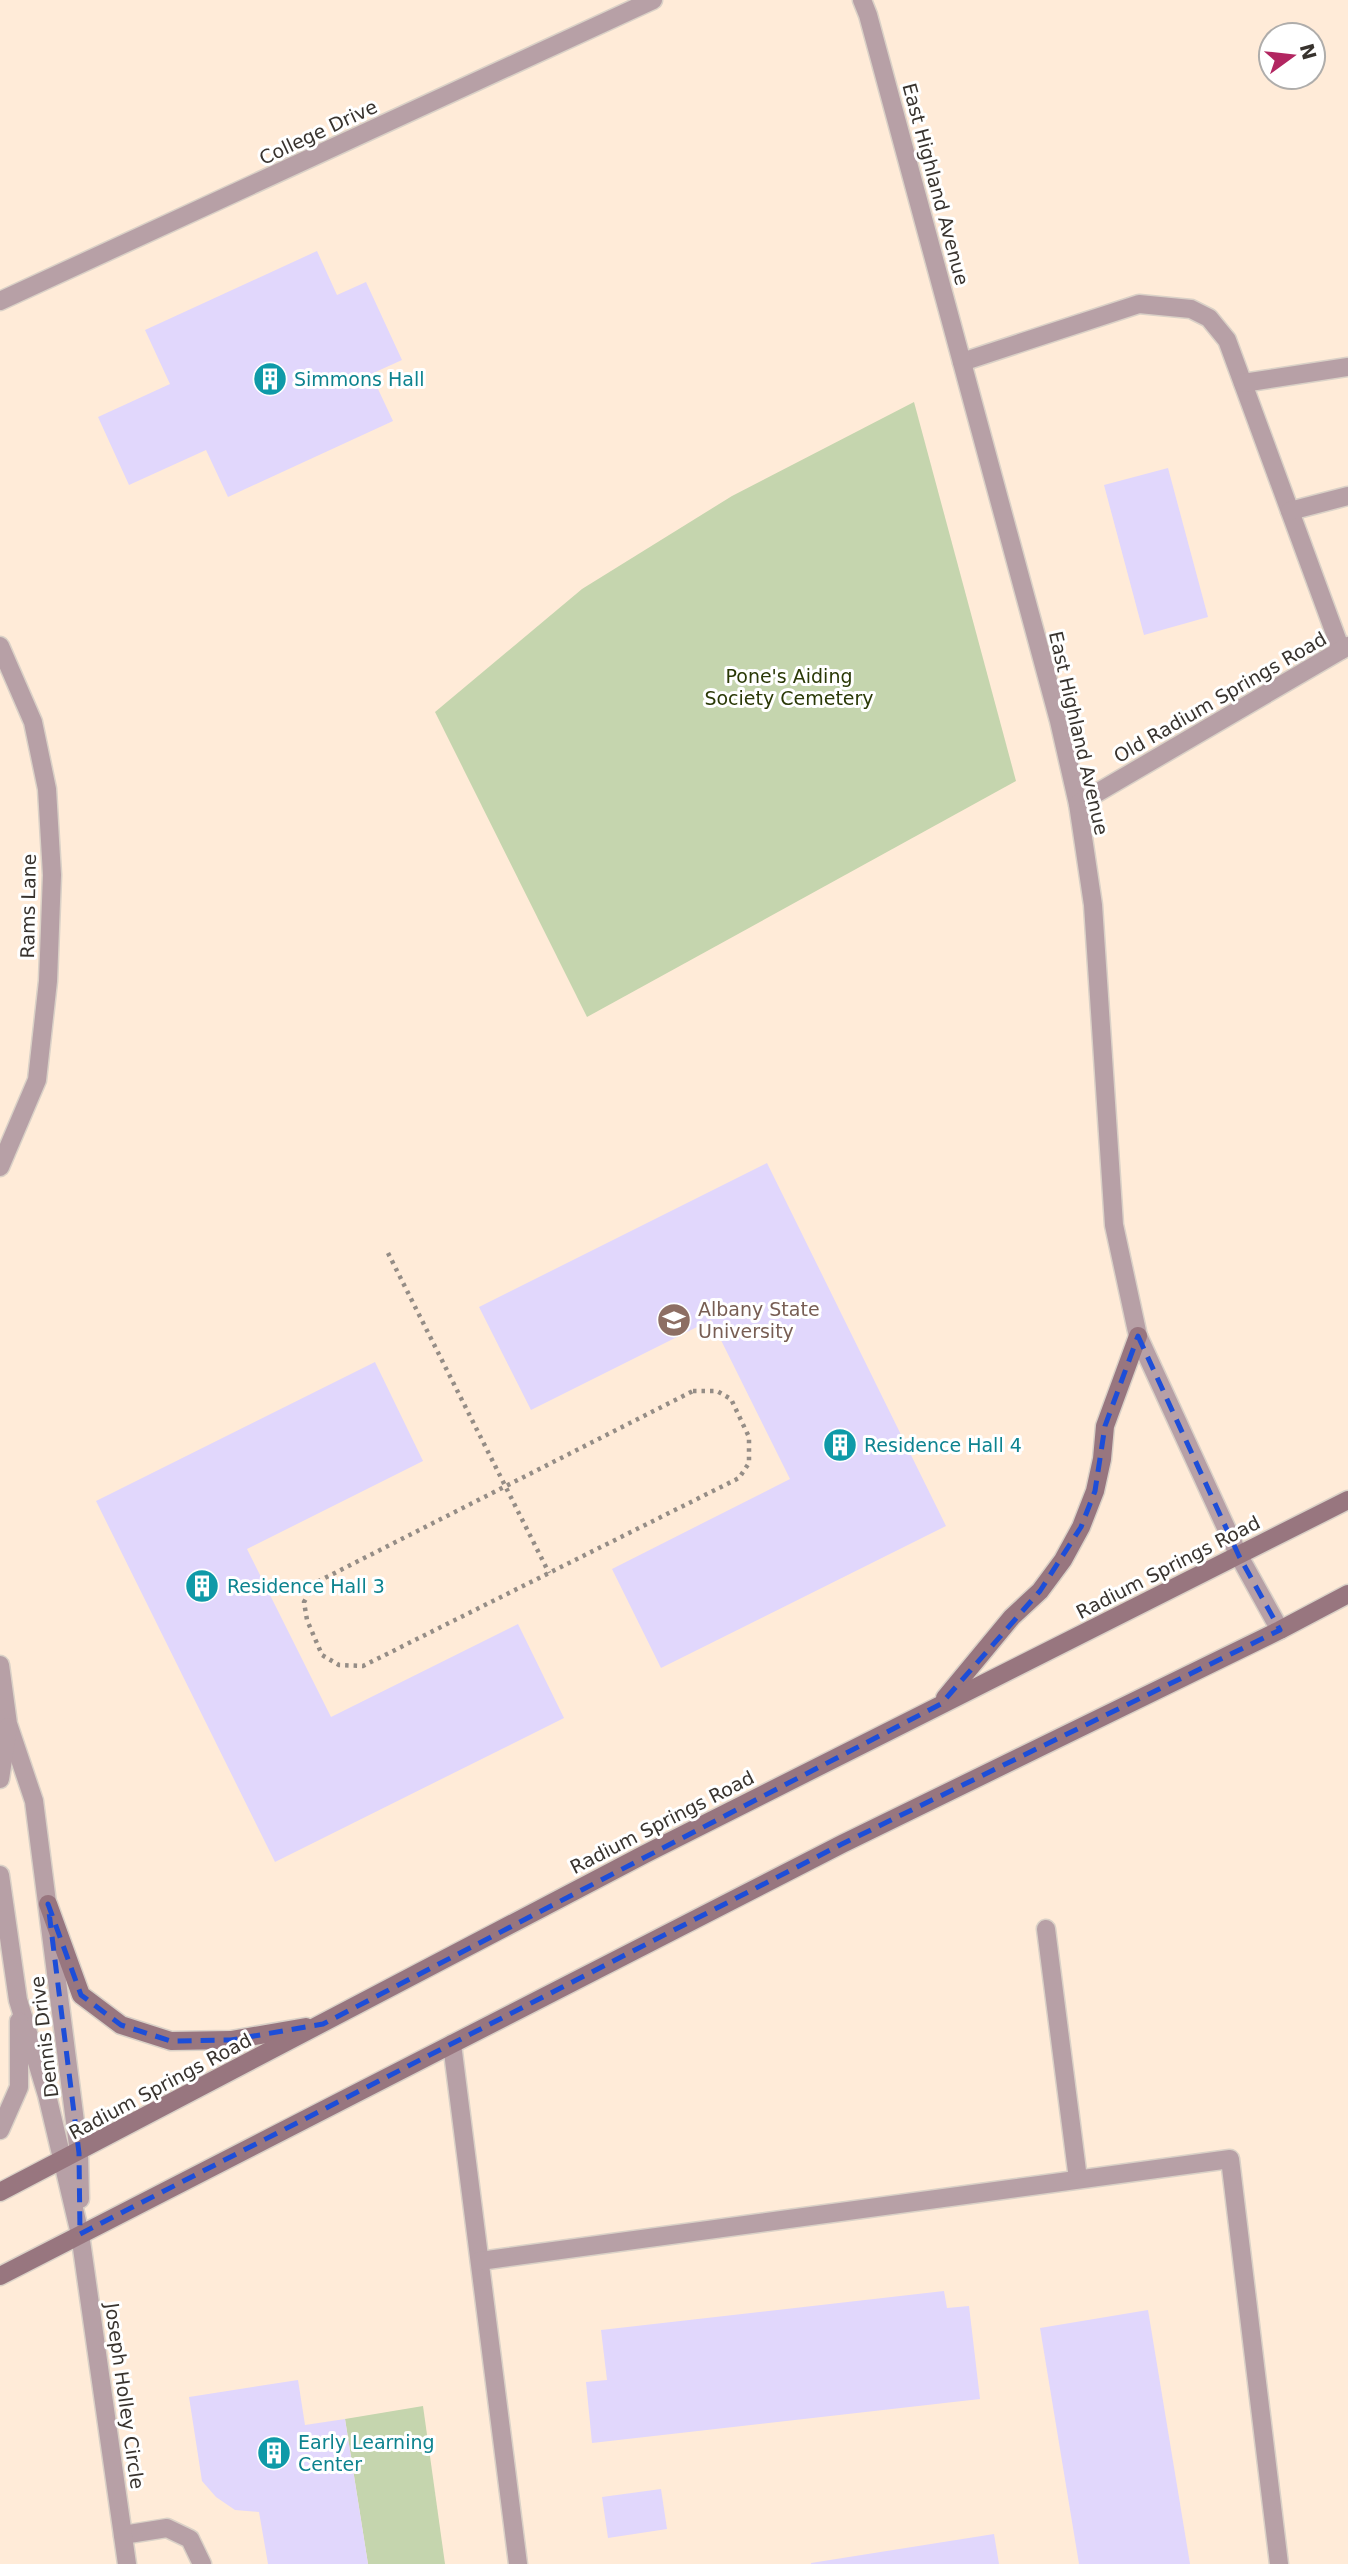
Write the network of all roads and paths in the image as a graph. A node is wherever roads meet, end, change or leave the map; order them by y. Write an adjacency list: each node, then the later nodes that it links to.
1 (653, 0): 3 (street, College Drive)
2 (862, 0): 4 (street, East Highland Avenue)
3 (0, 301)
4 (962, 362): 6 (street); 11 (street, East Highland Avenue)
5 (1348, 366): 6 (street)
6 (1243, 383): 8 (street)
7 (1348, 496): 8 (street)
8 (1290, 512): 10 (street)
9 (0, 646): 12 (street, Rams Lane)
10 (1344, 648): 11 (street, Old Radium Springs Road)
11 (1078, 804): 14 (street, East Highland Avenue)
12 (0, 1167)
13 (388, 1253): 15 (path)
14 (1138, 1336): 17 (street, East Highland Avenue); 22 (main road)
15 (505, 1486): 18 (path); 18 (path); 18 (path)
16 (1348, 1500): 17 (main road, Radium Springs Road)
17 (1239, 1556): 20 (street, East Highland Avenue); 22 (main road, Radium Springs Road)
18 (549, 1573)
19 (1348, 1594): 20 (main road)
20 (1280, 1630): 30 (main road)
21 (0, 1665): 23 (street, Dennis Drive)
22 (941, 1704): 29 (main road, Radium Springs Road)
23 (8, 1724): 24 (street, Dennis Drive); 26 (street, Dennis Drive)
24 (0, 1779)
25 (0, 1875): 28 (street, Dennis Drive)
26 (48, 1904): 29 (main road); 32 (street, Dennis Drive)
27 (1046, 1929): 33 (street)
28 (19, 2000): 31 (street); 32 (street, Dennis Drive)
29 (323, 2024): 32 (main road, Radium Springs Road)
30 (452, 2044): 35 (main road); 36 (street)
31 (0, 2130)
32 (71, 2157): 34 (main road, Radium Springs Road); 35 (street, Dennis Drive)
33 (1078, 2179): 36 (street); 42 (street)
34 (0, 2192)
35 (80, 2234): 37 (main road); 38 (street, Joseph Holley Circle)
36 (480, 2261): 41 (street)
37 (0, 2276)
38 (123, 2535): 39 (street, Joseph Holley Circle); 40 (street)
39 (127, 2564)
40 (202, 2564)
41 (518, 2564)
42 (1279, 2564)

